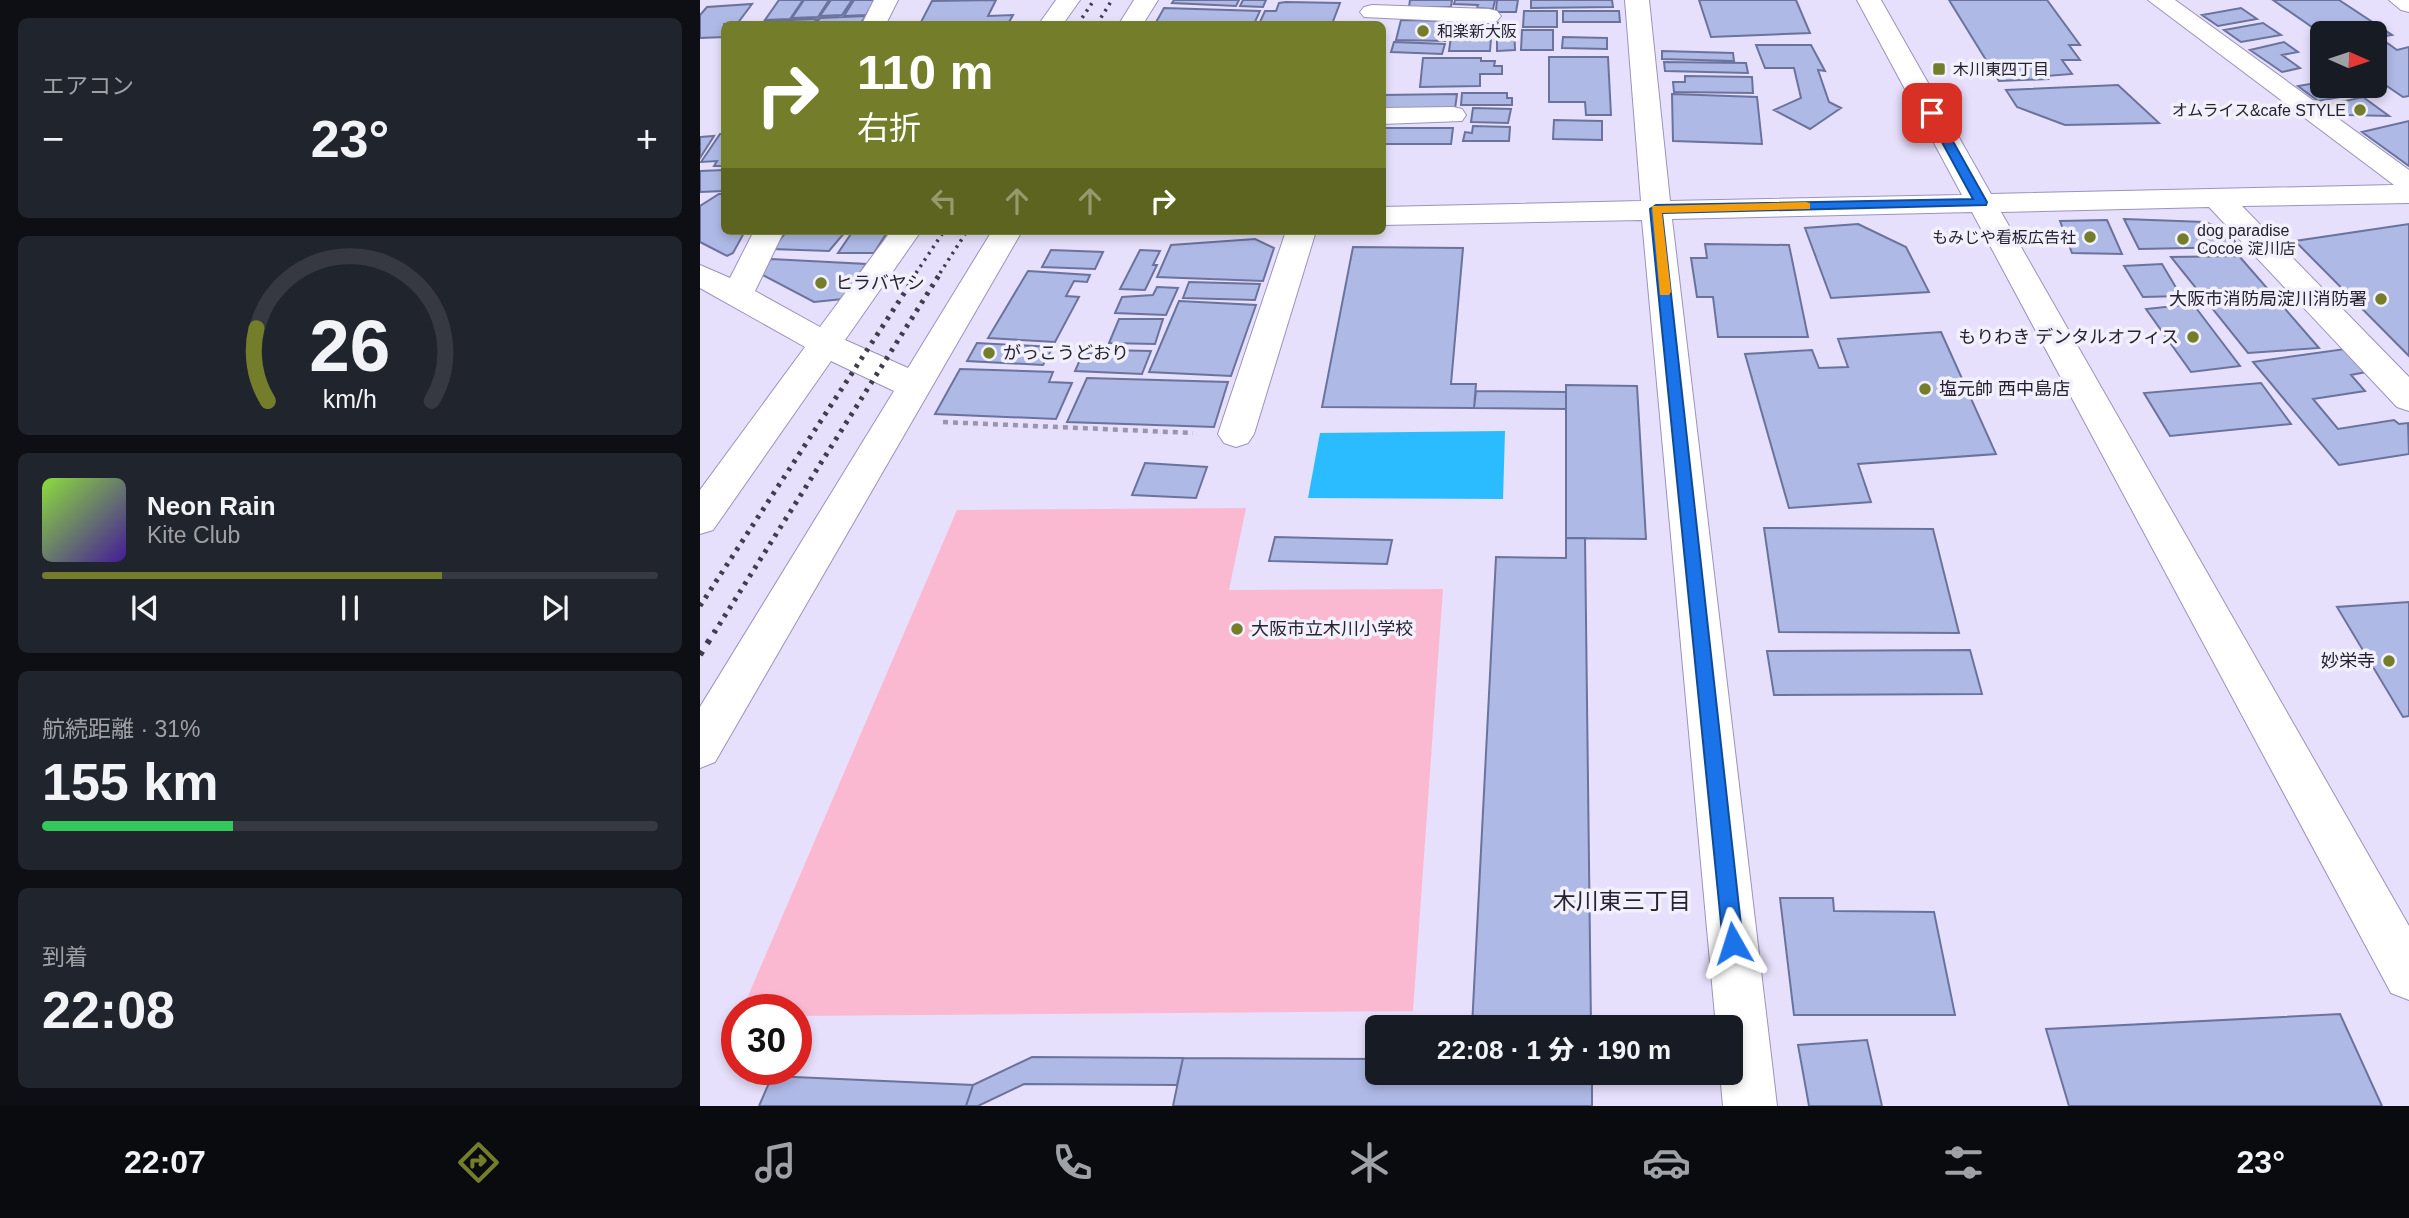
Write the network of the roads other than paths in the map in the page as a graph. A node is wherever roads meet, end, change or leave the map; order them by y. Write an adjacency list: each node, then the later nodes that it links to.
1 (886, 0): 11 (street)
2 (1068, 0): 12 (street)
3 (1146, 0): 13 (street)
4 (1637, 0): 20 (street)
5 (1869, 0): 19 (street)
6 (2160, 0): 16 (street)
7 (2401, 0): 8 (street)
8 (2409, 5)
9 (1372, 12): 10 (street)
10 (1489, 16)
11 (876, 21)
12 (1053, 21)
13 (1133, 21)
14 (1453, 115): 15 (street)
15 (1386, 116)
16 (2409, 183)
17 (2409, 194): 18 (street)
18 (2216, 197): 19 (street); 30 (street)
19 (1981, 202): 20 (street); 34 (street)
20 (1656, 209): 21 (street); 35 (street)
21 (1386, 216)
22 (767, 235): 27 (street)
23 (903, 235): 28 (street)
24 (1005, 235): 29 (street)
25 (1300, 235): 31 (street)
26 (700, 275): 27 (street)
27 (737, 295): 28 (street)
28 (827, 345): 29 (street); 32 (street)
29 (915, 386): 33 (street)
30 (2409, 398)
31 (1236, 435)
32 (700, 519)
33 (700, 747)
34 (2409, 975)
35 (1750, 1106)

